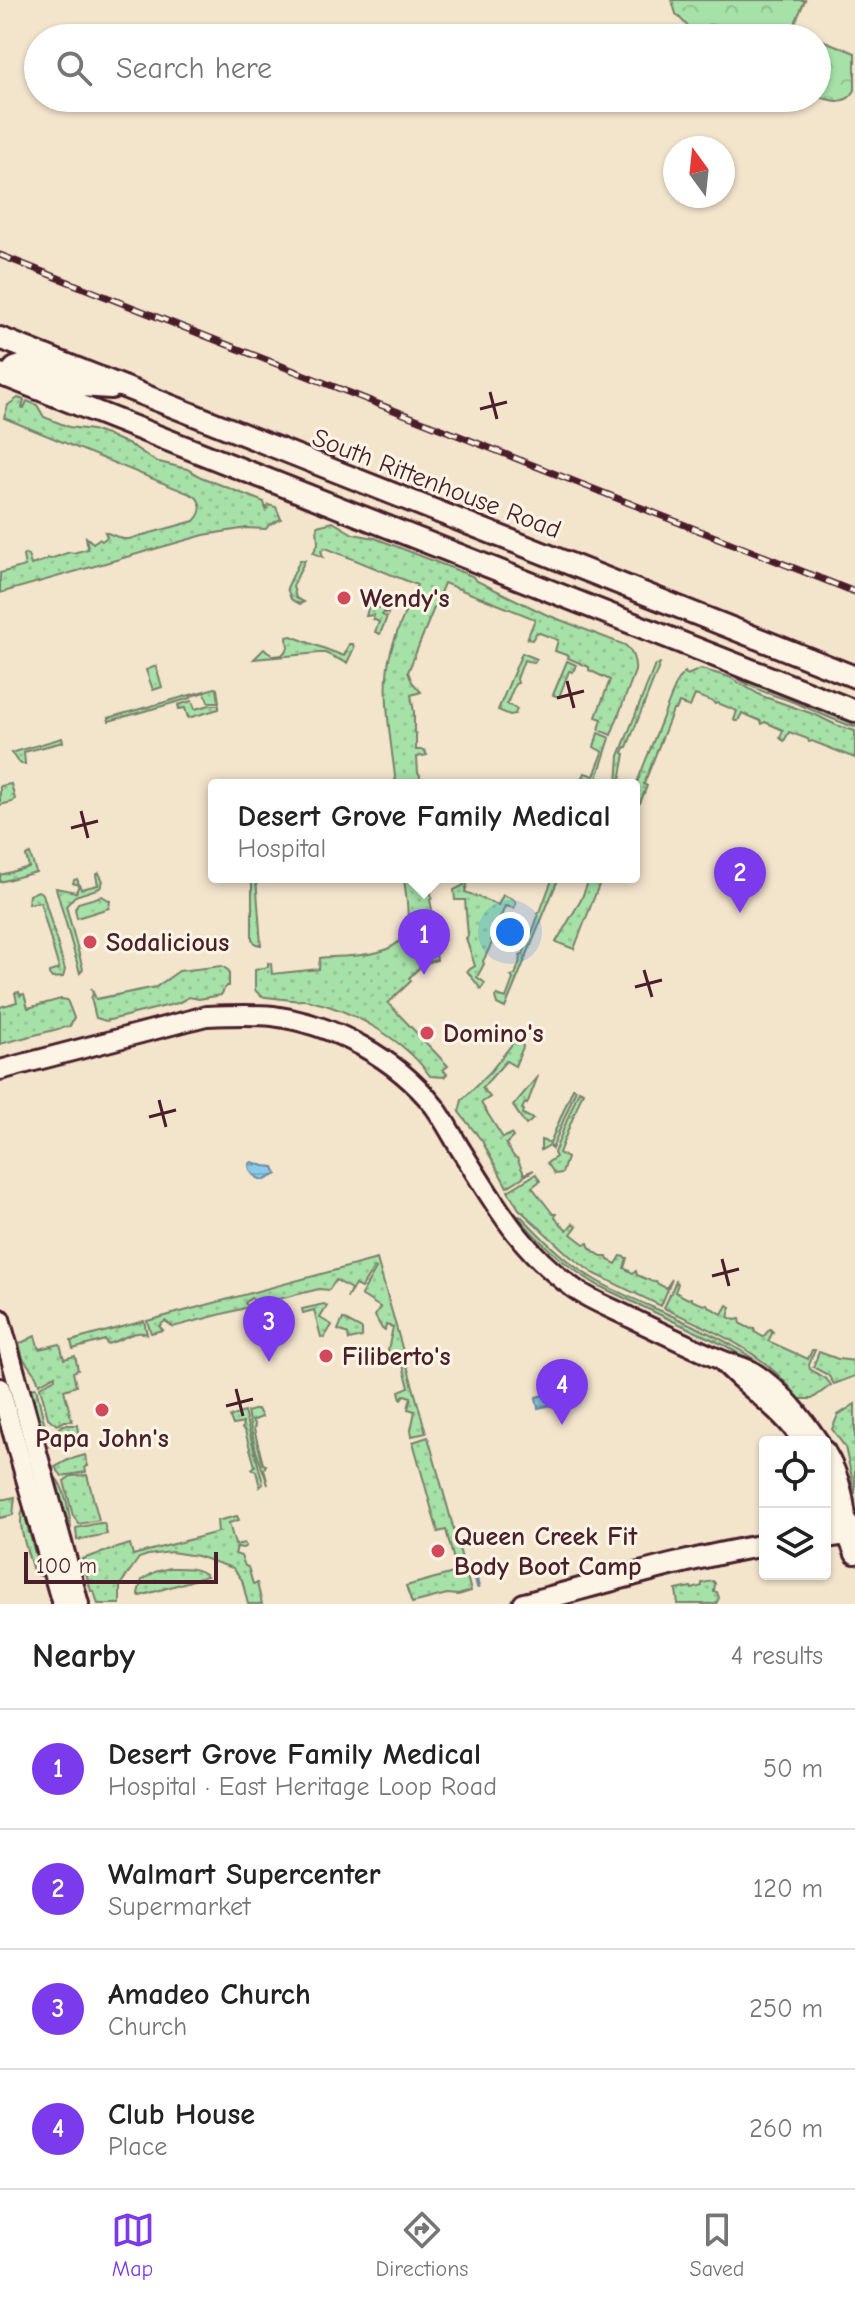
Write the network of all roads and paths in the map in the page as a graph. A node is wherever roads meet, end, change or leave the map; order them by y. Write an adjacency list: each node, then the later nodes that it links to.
1 (0, 338): 3 (main road, South Rittenhouse Road)
2 (4, 375): 3 (main road); 5 (main road)
3 (127, 388): 4 (main road, South Rittenhouse Road)
4 (370, 485): 5 (main road); 6 (main road, South Rittenhouse Road)
5 (311, 496): 7 (main road)
6 (855, 677)
7 (855, 711)
8 (0, 1070): 10 (street)
9 (0, 1319): 21 (street)
10 (721, 1360): 12 (street); 13 (street)
11 (0, 1388): 20 (street)
12 (798, 1436)
13 (814, 1436)
14 (831, 1463): 16 (street)
15 (831, 1503): 16 (street)
16 (852, 1533): 17 (main road); 19 (street)
17 (831, 1536)
18 (759, 1546): 22 (main road)
19 (855, 1554)
20 (62, 1604)
21 (79, 1604)
22 (524, 1604)

